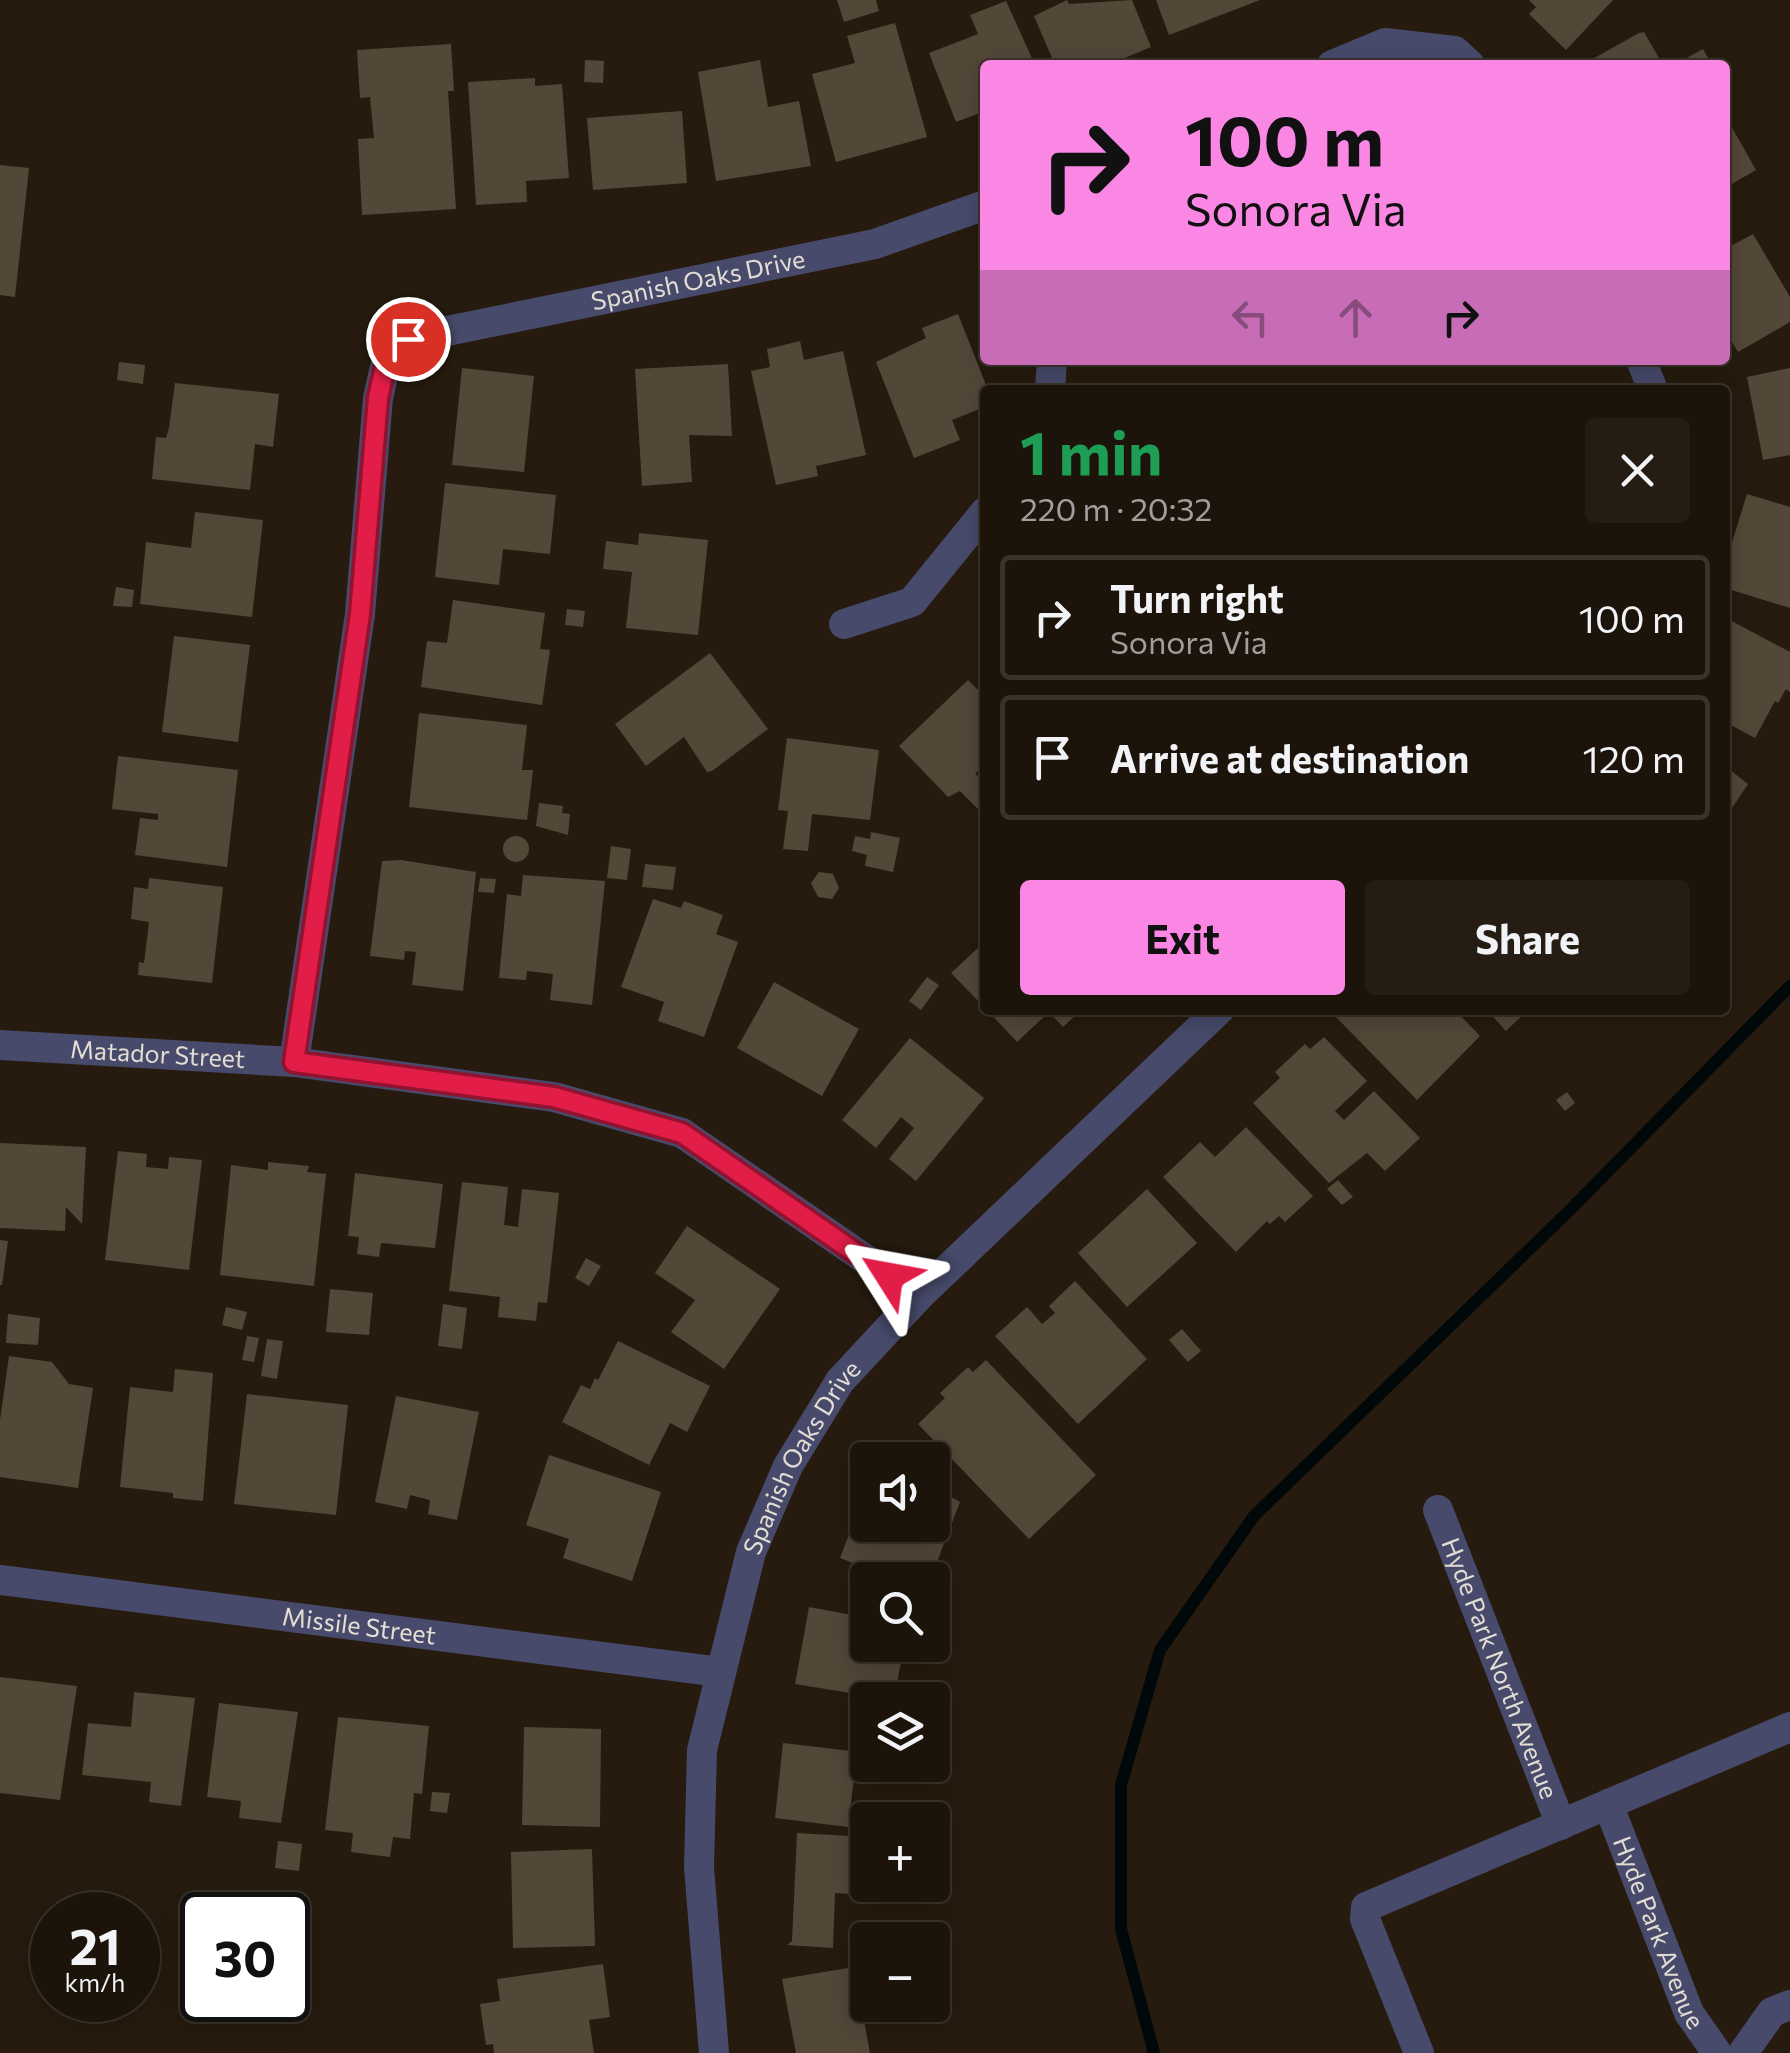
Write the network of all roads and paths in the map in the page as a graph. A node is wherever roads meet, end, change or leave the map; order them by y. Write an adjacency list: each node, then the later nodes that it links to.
1 (1344, 60): 2 (street)
2 (1464, 60)
3 (980, 208): 8 (street, Spanish Oaks Drive)
4 (980, 518): 5 (street)
5 (844, 624)
6 (1214, 1015): 9 (street, Spanish Oaks Drive)
7 (0, 1045): 8 (street, Matador Street)
8 (294, 1062): 9 (street, Matador Street)
9 (919, 1296): 12 (street, Spanish Oaks Drive)
10 (1438, 1510): 15 (street, Hyde Park North Avenue)
11 (0, 1580): 12 (street, Missile Street)
12 (720, 1672): 17 (street, Spanish Oaks Drive)
13 (1790, 1727): 14 (street, Hyde Park Avenue)
14 (1608, 1804): 15 (street, Hyde Park Avenue); 19 (street, Hyde Park Avenue)
15 (1560, 1824): 18 (street, Hyde Park Avenue)
16 (1790, 2004): 20 (street)
17 (714, 2053)
18 (1419, 2053)
19 (1716, 2053)
20 (1743, 2053)

